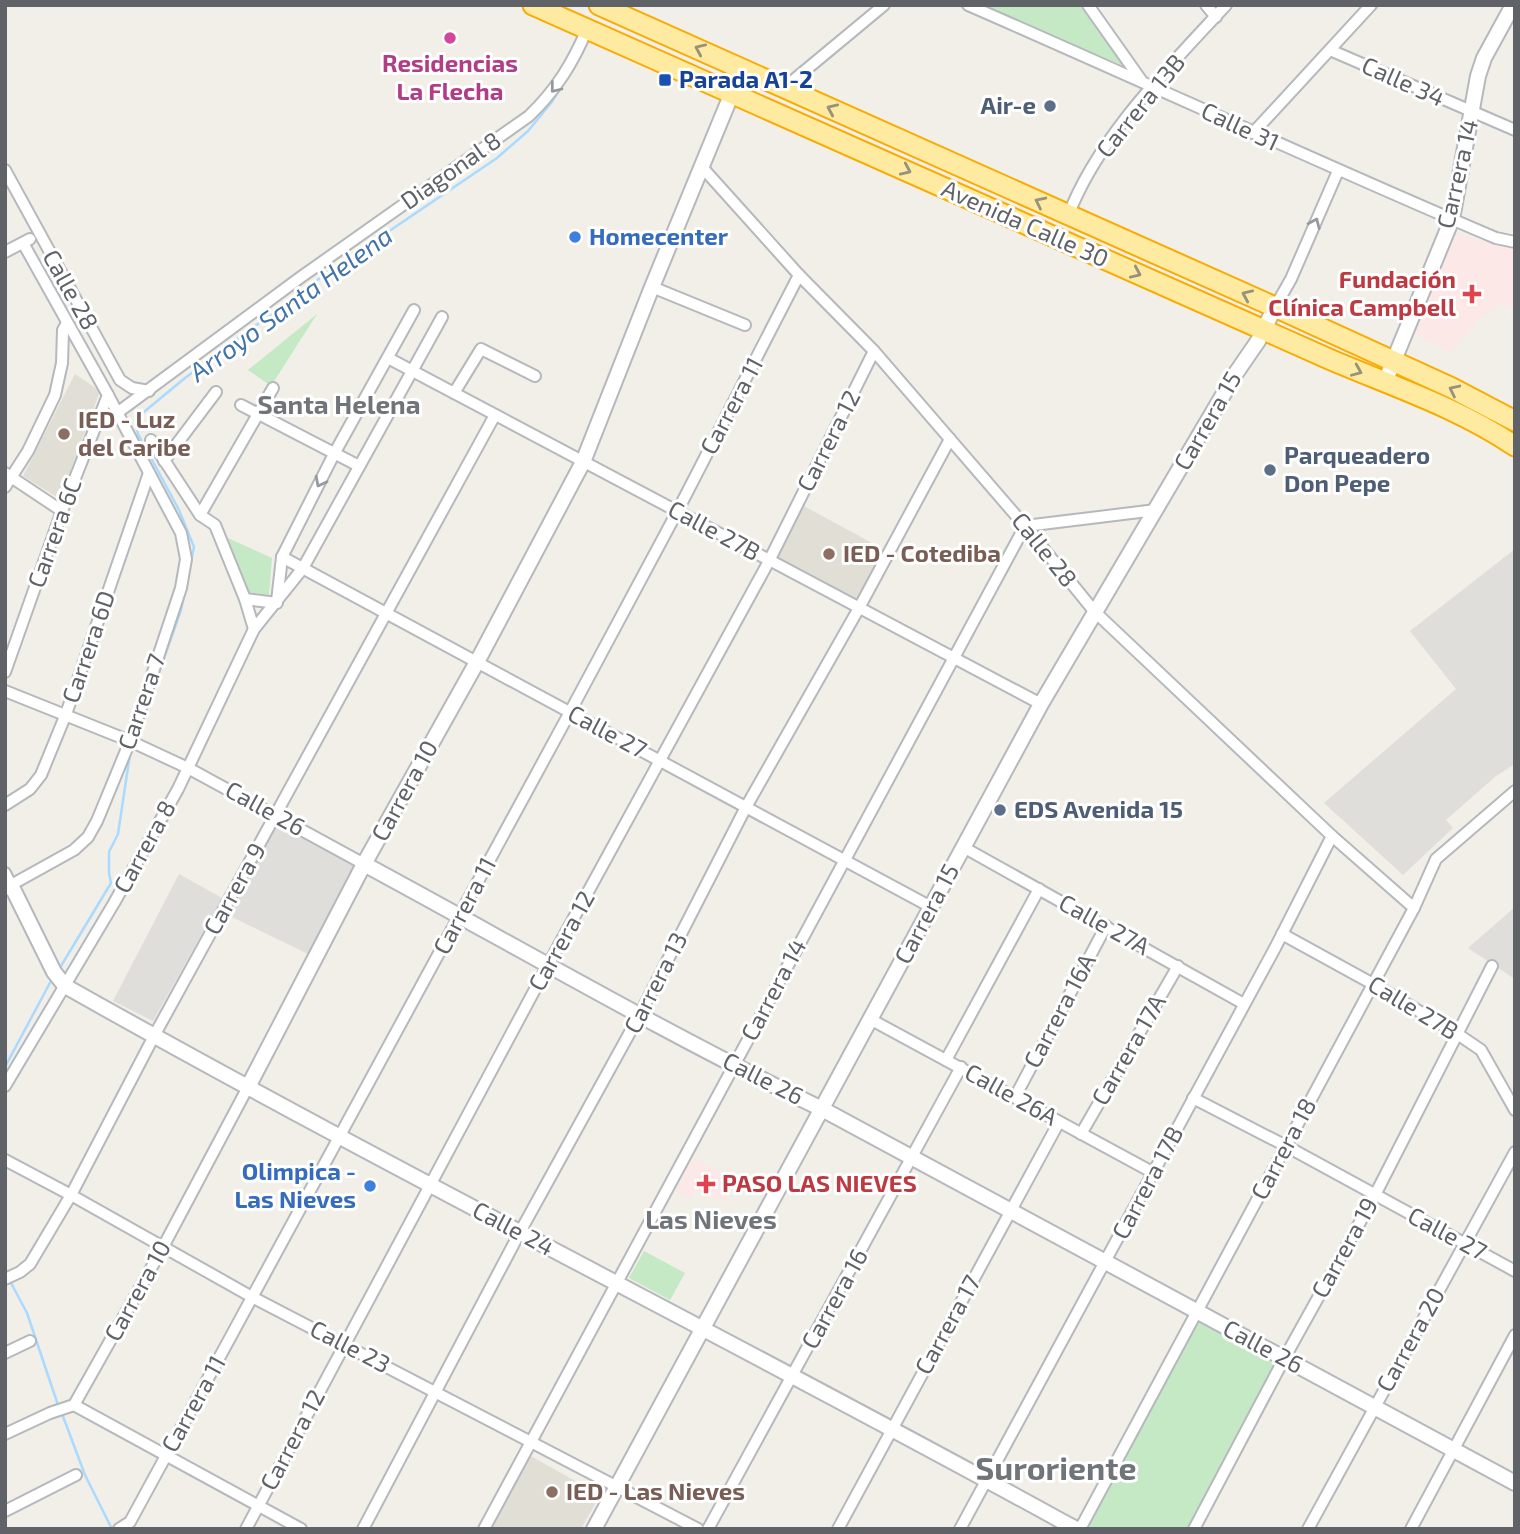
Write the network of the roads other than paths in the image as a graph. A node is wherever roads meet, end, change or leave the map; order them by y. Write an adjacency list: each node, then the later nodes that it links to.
1 (533, 5): 11 (highway, Avenida Calle 30)
2 (884, 5): 15 (street)
3 (968, 5): 13 (street, Calle 31)
4 (1088, 5): 13 (street)
5 (1206, 5): 10 (street)
6 (1226, 5): 10 (street, Carrera 13B)
7 (1371, 5): 12 (street)
8 (1513, 5): 17 (street, Carrera 14)
9 (607, 7): 11 (street); 15 (highway, Avenida Calle 30, one-way to 9)
10 (1216, 17): 14 (street, Carrera 13B)
11 (595, 33): 16 (highway, Avenida Calle 30); 42 (street, Diagonal 8, one-way to 42)
12 (1330, 50): 17 (street, Calle 34); 19 (street)
13 (1142, 81): 14 (street, Calle 31)
14 (1153, 86): 19 (street, Calle 31); 23 (street, Carrera 13B)
15 (784, 88): 23 (highway, Avenida Calle 30, one-way to 15)
16 (732, 93): 20 (street, Carrera 10); 34 (highway, Avenida Calle 30, one-way to 34)
17 (1472, 113): 18 (street, Calle 34); 24 (street, Carrera 14)
18 (1515, 130)
19 (1253, 133): 22 (street, Calle 31)
20 (701, 166): 27 (street, Calle 28); 28 (street, Carrera 10)
21 (5, 170): 42 (street, Calle 28)
22 (1338, 171): 24 (street, Calle 31); 29 (street, one-way to 22)
23 (1069, 216): 29 (highway, Avenida Calle 30, one-way to 23)
24 (1452, 219): 25 (street, Calle 31); 37 (street, Carrera 14)
25 (1515, 242)
26 (5, 252): 32 (street)
27 (799, 275): 35 (street, Calle 28); 63 (street, Carrera 11)
28 (652, 287): 33 (street); 56 (street, Carrera 10)
29 (1275, 307): 34 (street, Carrera 15); 37 (highway, Avenida Calle 30)
30 (414, 310): 36 (street)
31 (442, 317): 38 (street, Carrera 8)
32 (71, 321): 45 (street); 59 (street)
33 (745, 325)
34 (1264, 329): 40 (highway, Avenida Calle 30, one-way to 40); 62 (street, Carrera 15)
35 (874, 351): 51 (street, Calle 28); 67 (street, Carrera 12)
36 (388, 358): 38 (street, Calle 27B); 54 (street)
37 (1394, 362): 40 (street, Carrera 14); 50 (highway, Avenida Calle 30, one-way to 37)
38 (412, 371): 44 (street, Calle 27B); 57 (street, Carrera 8)
39 (535, 376): 44 (street)
40 (1385, 382): 53 (highway, Avenida Calle 30)
41 (273, 388): 48 (street)
42 (149, 391): 47 (street, Diagonal 8)
43 (216, 392): 55 (street)
44 (454, 393): 49 (street, Calle 27B)
45 (108, 395): 47 (street); 61 (street, Carrera 6C)
46 (241, 405): 48 (street)
47 (117, 413): 58 (street)
48 (258, 414): 54 (street); 64 (street)
49 (495, 415): 56 (street, Calle 27B); 73 (street, Carrera 9)
50 (1512, 415)
51 (950, 439): 65 (street, Calle 28); 71 (street, Carrera 13)
52 (151, 440): 55 (street)
53 (1515, 446)
54 (334, 454): 57 (street); 66 (street, one-way to 66)
55 (164, 461): 60 (street)
56 (583, 462): 63 (street, Calle 27B); 76 (street, Carrera 10)
57 (359, 466): 68 (street, Carrera 8)
58 (149, 473): 60 (street, Carrera 7); 81 (street, Carrera 6D)
59 (7, 479): 61 (street)
60 (166, 484): 64 (street); 82 (street, Carrera 7)
61 (62, 510): 77 (street, Carrera 6C)
62 (1156, 510): 65 (street); 72 (street, Carrera 15)
63 (677, 512): 67 (street, Calle 27B); 80 (street, Carrera 11)
64 (200, 515): 69 (street)
65 (1025, 526): 72 (street, Calle 28); 75 (street, Carrera 14)
66 (282, 557): 68 (street, Calle 27); 70 (street)
67 (769, 561): 71 (street, Calle 27B); 83 (street, Carrera 12)
68 (303, 568): 70 (street, Carrera 8); 73 (street, Calle 27)
69 (245, 599): 70 (street); 74 (street)
70 (277, 603): 74 (street, Carrera 8)
71 (859, 608): 75 (street, Calle 27B); 87 (street, Carrera 13)
72 (1094, 611): 79 (street, Carrera 15); 89 (street, Calle 28)
73 (387, 613): 76 (street, Calle 27); 88 (street, Carrera 9)
74 (254, 629): 84 (street, Carrera 8)
75 (953, 658): 79 (street, Calle 27B); 91 (street, Carrera 14)
76 (477, 662): 80 (street, Calle 27); 92 (street, Carrera 10)
77 (5, 672)
78 (5, 691): 81 (street, Calle 26)
79 (1041, 704): 90 (street, Carrera 15)
80 (570, 712): 83 (street, Calle 27); 97 (street, Carrera 11)
81 (66, 714): 82 (street, Calle 26); 86 (street, Carrera 6D)
82 (130, 741): 84 (street, Calle 26); 93 (street, Carrera 7)
83 (661, 761): 87 (street, Calle 27); 100 (street, Carrera 12)
84 (188, 768): 88 (street, Calle 26); 104 (street, Carrera 8)
85 (1515, 791): 96 (street, Carrera 18)
86 (5, 805)
87 (746, 807): 91 (street, Calle 27); 106 (street, Carrera 13)
88 (276, 814): 92 (street, Calle 26); 109 (street, Carrera 9)
89 (1332, 836): 96 (street, Calle 28); 99 (street, Carrera 17B)
90 (963, 847): 94 (street, Calle 27A); 95 (street, Carrera 15)
91 (844, 860): 95 (street, Calle 27); 111 (street, Carrera 14)
92 (364, 863): 97 (street, Calle 26); 114 (street, Carrera 10)
93 (7, 882): 104 (street, Calle 24)
94 (1039, 889): 98 (street, Calle 27A); 110 (street)
95 (931, 907): 107 (street, Carrera 15)
96 (1414, 908): 103 (street, Carrera 18)
97 (460, 916): 100 (street, Calle 26); 121 (street, Carrera 11)
98 (1106, 926): 101 (street, Calle 27A); 115 (street, Carrera 16A)
99 (1282, 934): 103 (street, Calle 27B); 105 (street, Carrera 17B)
100 (548, 965): 106 (street, Calle 26); 127 (street, Carrera 12)
101 (1178, 966): 105 (street, Calle 27A); 120 (street, Carrera 17A)
102 (1492, 966): 108 (street, Carrera 19)
103 (1373, 984): 108 (street, Calle 27B); 122 (street, Carrera 18)
104 (65, 986): 109 (street, Calle 24); 113 (street, Carrera 8)
105 (1244, 1004): 116 (street, Carrera 17B)
106 (640, 1014): 111 (street, Calle 26); 131 (street, Carrera 13)
107 (870, 1019): 110 (street, Calle 26A); 117 (street, Carrera 15)
108 (1456, 1032): 118 (street, Calle 27B); 129 (street, Carrera 19)
109 (154, 1036): 114 (street, Calle 24); 128 (street, Carrera 9)
110 (946, 1060): 112 (street, Calle 26A)
111 (734, 1065): 117 (street, Calle 26); 137 (street, Carrera 14)
112 (961, 1068): 115 (street, Calle 26A); 124 (street, Carrera 16)
113 (5, 1086)
114 (248, 1087): 121 (street, Calle 24); 133 (street, Carrera 10)
115 (1015, 1097): 119 (street, Calle 26A)
116 (1193, 1098): 122 (street, Calle 27); 126 (street, Carrera 17B)
117 (822, 1109): 124 (street, Calle 26); 140 (street, Carrera 15)
118 (1515, 1110)
119 (1059, 1122): 120 (street, Calle 26A); 130 (street, Carrera 17)
120 (1081, 1134): 126 (street, Calle 26A)
121 (341, 1137): 127 (street, Calle 24); 138 (street, Carrera 11)
122 (1286, 1146): 129 (street, Calle 27); 139 (street, Carrera 18)
123 (1515, 1152): 132 (street, Carrera 20)
124 (912, 1157): 130 (street, Calle 26); 146 (street, Carrera 16)
125 (5, 1160): 128 (street, Calle 23)
126 (1152, 1171): 134 (street, Carrera 17B)
127 (429, 1185): 131 (street, Calle 24); 143 (street, Carrera 12)
128 (71, 1195): 133 (street, Calle 23); 136 (street, Carrera 9)
129 (1375, 1195): 132 (street, Calle 27); 145 (street, Carrera 19)
130 (1011, 1211): 134 (street, Calle 26); 150 (street, Carrera 17)
131 (520, 1232): 137 (street, Calle 24); 147 (street, Carrera 13)
132 (1464, 1243): 135 (street, Calle 27); 149 (street, Carrera 20)
133 (163, 1247): 138 (street, Calle 23); 148 (street, Carrera 10)
134 (1106, 1262): 139 (street, Calle 26); 156 (street, Carrera 17B)
135 (1515, 1271)
136 (10, 1277)
137 (616, 1283): 140 (street, Calle 24); 152 (street, Carrera 14)
138 (252, 1297): 143 (street, Calle 23); 154 (street, Carrera 11)
139 (1196, 1311): 145 (street, Calle 26); 171 (street, Carrera 18)
140 (703, 1328): 146 (street, Calle 24); 158 (street, Carrera 15)
141 (1515, 1335): 153 (street)
142 (30, 1341): 144 (street)
143 (344, 1343): 147 (street, Calle 23); 159 (street, Carrera 12)
144 (5, 1353)
145 (1284, 1359): 149 (street, Calle 26); 172 (street, Carrera 19)
146 (792, 1378): 150 (street, Calle 24); 168 (street, Carrera 16)
147 (436, 1391): 152 (street, Calle 23); 164 (street, Carrera 13)
148 (66, 1408): 151 (street); 154 (street)
149 (1374, 1408): 153 (street, Calle 26); 173 (street, Carrera 20)
150 (891, 1429): 156 (street, Calle 24); 169 (street, Carrera 17)
151 (5, 1434)
152 (530, 1443): 158 (street, Calle 23); 165 (street, Carrera 14)
153 (1453, 1449): 157 (street, Calle 26); 174 (street)
154 (165, 1455): 159 (street); 161 (street, Carrera 11)
155 (76, 1475): 160 (street)
156 (986, 1479): 170 (street, Carrera 17B); 171 (street, Calle 24)
157 (1515, 1483)
158 (617, 1486): 166 (street, Carrera 15); 167 (street, Calle 23)
159 (258, 1507): 162 (street, Carrera 12); 163 (street)
160 (5, 1511)
161 (119, 1529)
162 (246, 1529)
163 (301, 1529)
164 (363, 1529)
165 (484, 1529)
166 (594, 1529)
167 (698, 1529)
168 (708, 1529)
169 (838, 1529)
170 (960, 1529)
171 (1078, 1529)
172 (1195, 1529)
173 (1308, 1529)
174 (1411, 1529)

